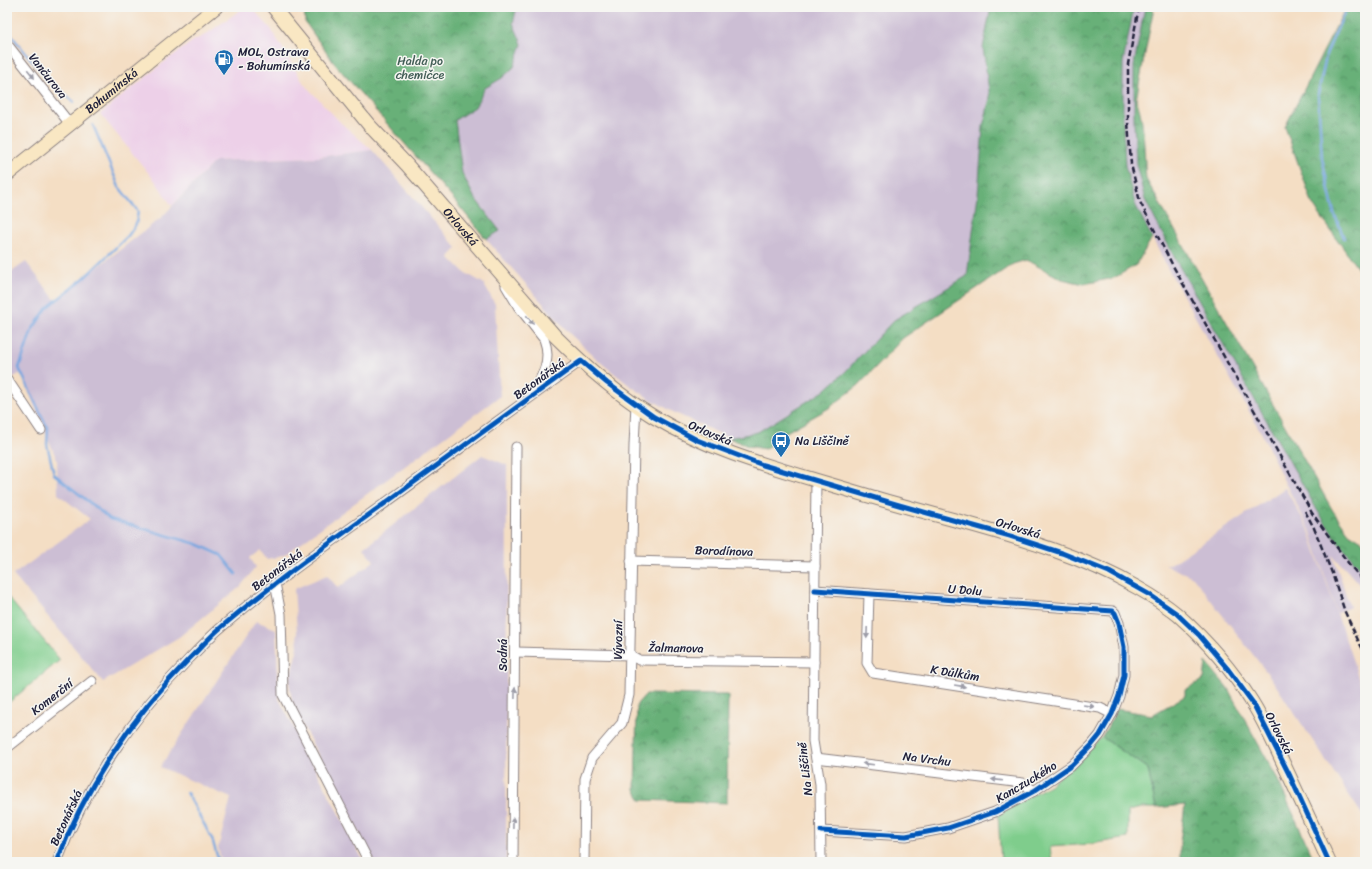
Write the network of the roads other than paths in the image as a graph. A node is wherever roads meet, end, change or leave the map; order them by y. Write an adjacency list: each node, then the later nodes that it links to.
1 (216, 7): 3 (main road, Bohumínská)
2 (273, 7): 7 (main road, Orlovská)
3 (206, 12): 5 (main road, Bohumínská)
4 (7, 44): 5 (street, Vančurova, one-way to 5)
5 (70, 124): 6 (main road, Bohumínská)
6 (7, 175)
7 (501, 275): 8 (main road, Orlovská); 10 (street, one-way to 10)
8 (580, 361): 10 (street, Betonářská); 11 (main road, Orlovská)
9 (7, 378): 12 (street)
10 (526, 400): 17 (street, Betonářská)
11 (636, 404): 14 (main road, Orlovská); 15 (street, Vývozní)
12 (41, 430)
13 (516, 447): 21 (street, Sodná)
14 (816, 480): 16 (street, Na Liščině); 35 (main road, Orlovská)
15 (631, 561): 16 (street, Borodínova); 22 (street, Vývozní)
16 (816, 566): 18 (street, Na Liščině)
17 (276, 583): 30 (street, Betonářská); 31 (street, Betonářská)
18 (815, 590): 19 (street, U Dolu); 23 (street, Na Liščině)
19 (869, 594): 20 (street, U Dolu); 25 (street, K Důlkům, one-way to 25)
20 (1113, 611): 25 (street, Kanczuckého)
21 (515, 652): 22 (street, Žalmanova); 32 (street, Sodná, one-way to 21)
22 (630, 655): 23 (street, Žalmanova); 33 (street, Vývozní)
23 (814, 662): 27 (street, Na Liščině)
24 (92, 681): 26 (street, Komerční)
25 (1112, 714): 28 (street, Kanczuckého)
26 (7, 748)
27 (816, 758): 28 (street, Na Vrchu, one-way to 27); 29 (street, Na Liščině)
28 (1034, 791): 29 (street, Kanczuckého)
29 (821, 831): 34 (street, Na Liščině)
30 (57, 862)
31 (369, 862)
32 (513, 862)
33 (584, 862)
34 (821, 862)
35 (1329, 862)

